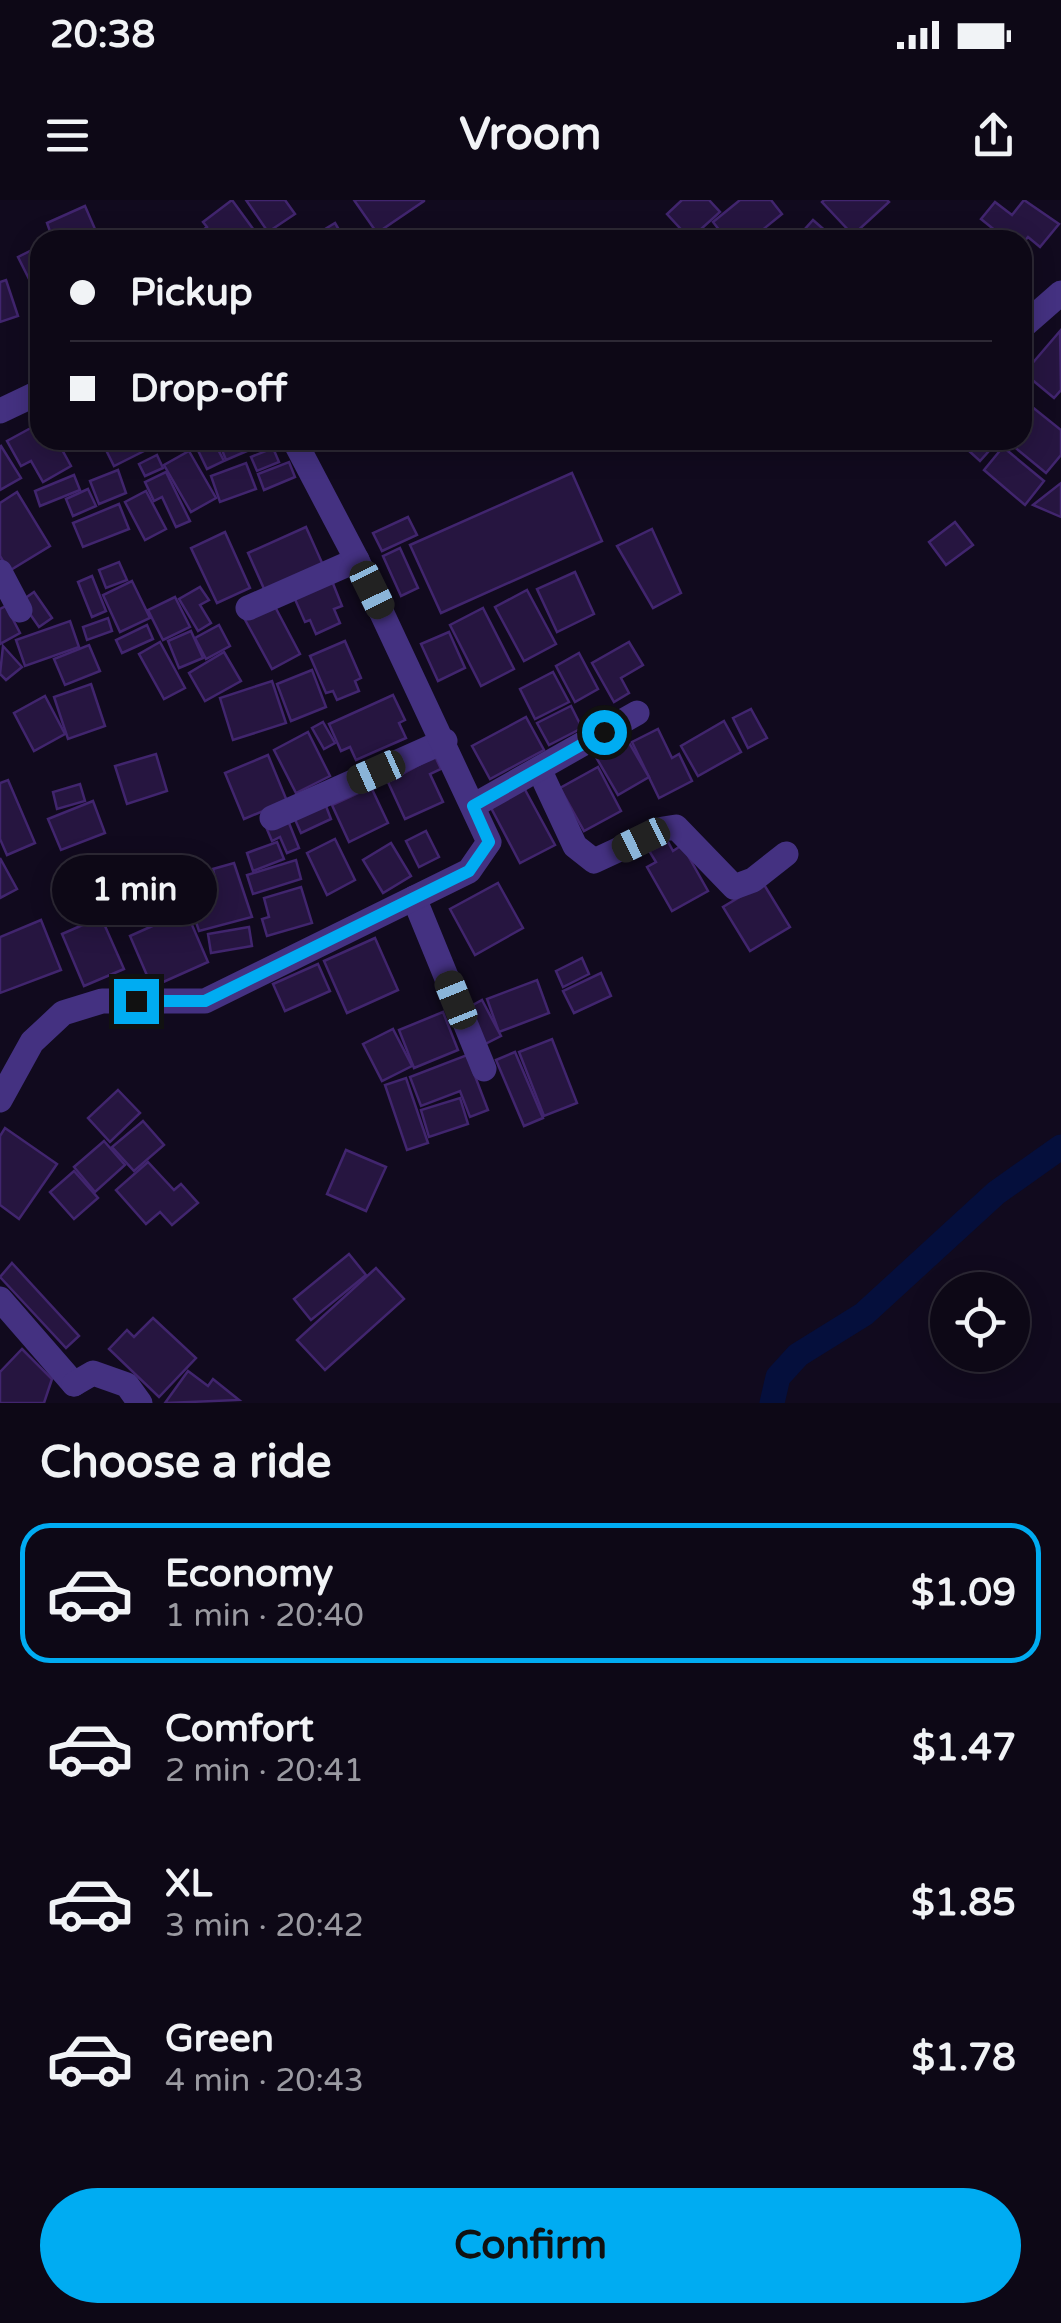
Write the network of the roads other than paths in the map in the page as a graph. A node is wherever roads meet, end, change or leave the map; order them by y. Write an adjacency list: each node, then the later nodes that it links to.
1 (1061, 293): 2 (street)
2 (1032, 318)
3 (30, 397): 4 (street)
4 (0, 411)
5 (299, 450): 6 (street)
6 (357, 560): 8 (street); 11 (street)
7 (0, 572): 9 (street)
8 (248, 608)
9 (20, 610)
10 (638, 714): 12 (street)
11 (445, 741): 13 (street); 14 (street)
12 (539, 769): 13 (street); 15 (street)
13 (473, 806): 16 (street)
14 (272, 818)
15 (786, 854)
16 (414, 898): 17 (street); 18 (street)
17 (484, 1068)
18 (0, 1100)
19 (0, 1299): 20 (street)
20 (71, 1394): 21 (street)
21 (140, 1403)

